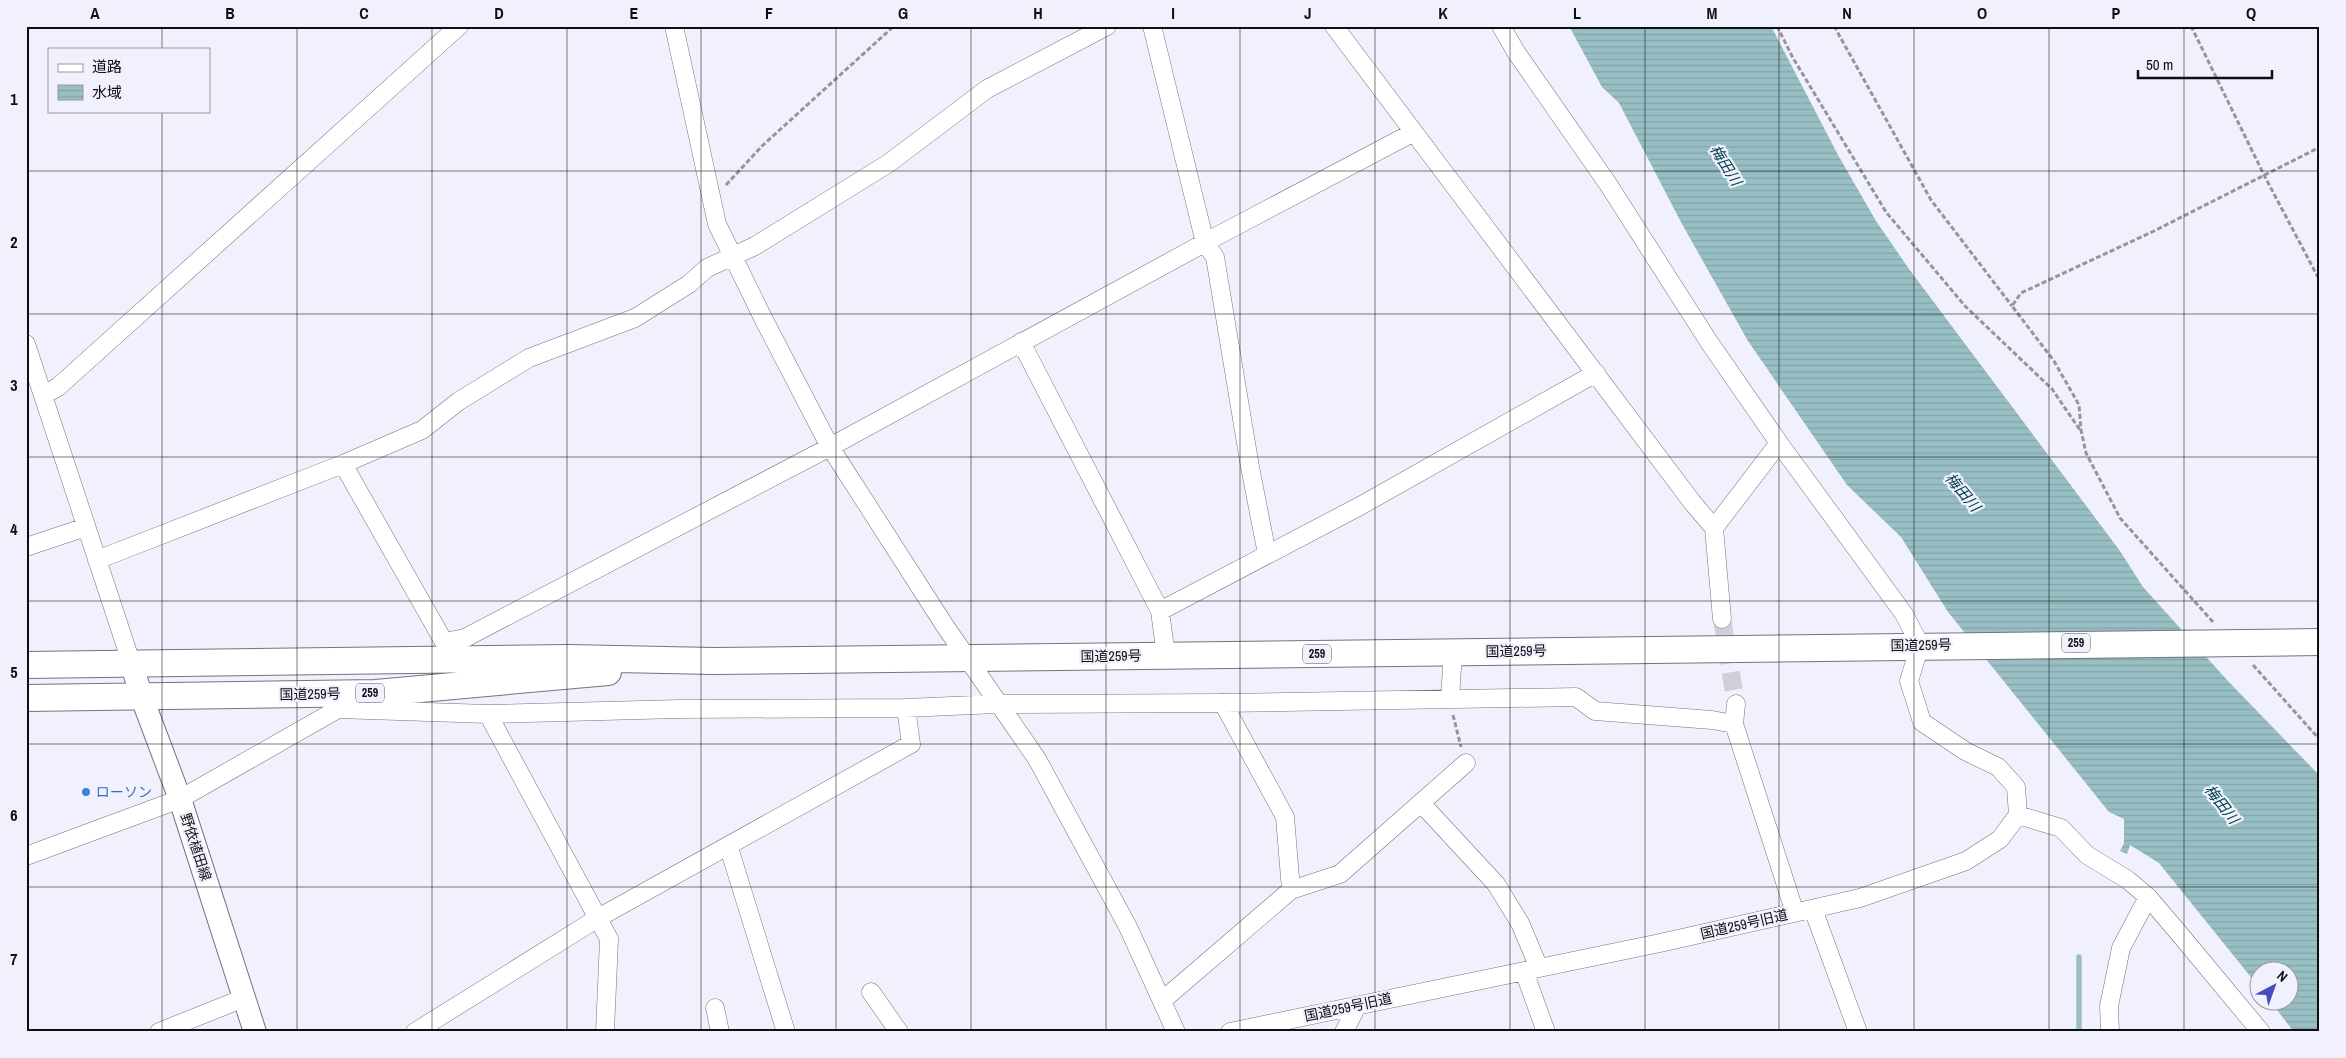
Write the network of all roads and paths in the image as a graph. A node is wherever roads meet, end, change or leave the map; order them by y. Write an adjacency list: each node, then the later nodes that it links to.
1 (459, 26): 22 (street)
2 (674, 26): 14 (street)
3 (894, 26): 14 (path)
4 (1107, 26): 16 (street)
5 (1152, 26): 15 (street)
6 (1334, 26): 11 (street)
7 (1501, 26): 24 (street)
8 (1777, 26): 23 (path)
9 (1834, 26): 18 (path)
10 (2191, 26): 13 (path)
11 (1414, 132): 15 (street); 21 (street)
12 (2320, 147): 13 (path)
13 (2264, 176): 17 (path); 18 (path)
14 (712, 199): 16 (street)
15 (1204, 243): 19 (street); 30 (street)
16 (732, 256): 25 (street); 26 (street)
17 (2320, 281)
18 (2012, 306): 23 (path)
19 (1021, 342): 25 (street); 32 (street)
20 (26, 344): 22 (street)
21 (1596, 373): 28 (street); 30 (street)
22 (43, 395): 27 (street)
23 (2081, 430): 34 (path)
24 (1779, 443): 28 (street); 36 (street)
25 (830, 448): 26 (street); 39 (street)
26 (343, 464): 31 (street)
27 (86, 527): 29 (street); 31 (street)
28 (1714, 528): 33 (street)
29 (26, 547)
30 (1266, 554): 32 (street)
31 (97, 560): 42 (street)
32 (1160, 611): 38 (street)
33 (1722, 619)
34 (2232, 642): 35 (highway, 国道259号 / 259); 36 (highway, 国道259号 / 259); 52 (path)
35 (2320, 642)
36 (1920, 645): 37 (highway, 国道259号 / 259); 56 (street)
37 (1453, 652): 38 (highway, 国道259号 / 259); 45 (street)
38 (1166, 656): 39 (highway, 国道259号 / 259)
39 (966, 658): 40 (highway, 国道259号 / 259); 47 (street)
40 (713, 661): 42 (highway, 国道259号 / 259); 44 (highway, 国道259号 / 259)
41 (26, 665): 42 (highway, 国道259号 / 259)
42 (132, 665): 44 (main road, 野依植田線)
43 (26, 698): 44 (highway, 国道259号 / 259)
44 (142, 698): 54 (main road, 野依植田線)
45 (1450, 699): 46 (street); 51 (street); 53 (path)
46 (1224, 703): 47 (street); 59 (street)
47 (997, 704): 49 (street); 67 (street)
48 (1736, 704): 51 (street)
49 (906, 708): 50 (street); 57 (street)
50 (488, 714): 54 (street); 63 (street)
51 (1734, 724): 62 (street)
52 (2320, 740)
53 (1466, 763): 55 (street)
54 (180, 799): 58 (street); 66 (main road, 野依植田線)
55 (1421, 803): 59 (street); 64 (street)
56 (2018, 815): 60 (street); 61 (street, 国道259号旧道)
57 (729, 848): 63 (street); 75 (street)
58 (26, 856)
59 (1291, 890): 67 (street)
60 (2148, 898): 82 (street); 83 (street)
61 (1813, 909): 62 (street, 国道259号旧道); 81 (street)
62 (1796, 913): 64 (street, 国道259号旧道)
63 (598, 918): 72 (street); 73 (street)
64 (1531, 969): 68 (street, 国道259号旧道); 80 (street)
65 (871, 992): 76 (street)
66 (244, 998): 70 (street); 71 (main road, 野依植田線)
67 (1163, 1000): 77 (street)
68 (1357, 1006): 78 (street, 国道259号旧道); 79 (street)
69 (715, 1008): 74 (street)
70 (159, 1032)
71 (255, 1032)
72 (414, 1032)
73 (605, 1032)
74 (720, 1032)
75 (786, 1032)
76 (899, 1032)
77 (1176, 1032)
78 (1230, 1032)
79 (1344, 1032)
80 (1546, 1032)
81 (1858, 1032)
82 (2110, 1032)
83 (2262, 1032)

